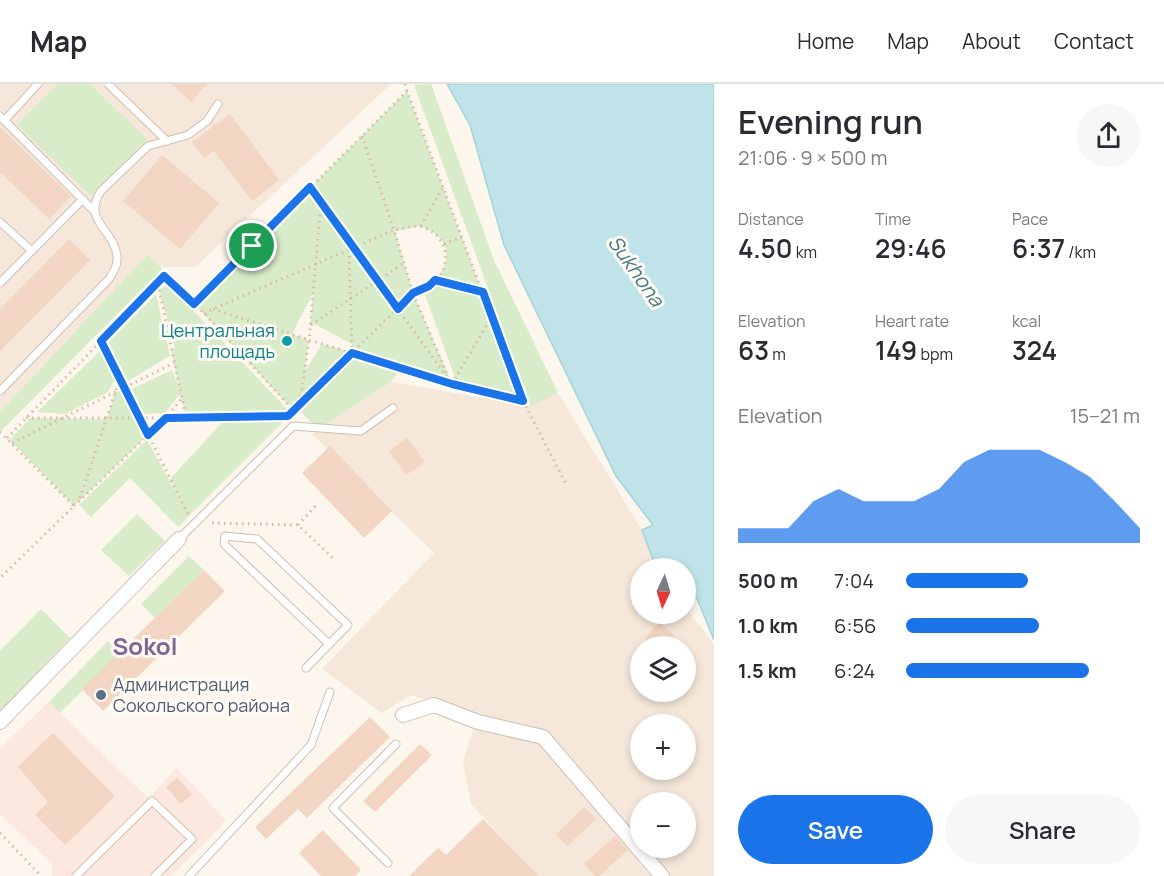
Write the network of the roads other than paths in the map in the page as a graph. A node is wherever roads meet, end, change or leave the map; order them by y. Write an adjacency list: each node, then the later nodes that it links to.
1 (38, 84): 4 (lane)
2 (108, 84): 5 (lane)
3 (218, 104): 5 (lane)
4 (2, 118): 6 (lane)
5 (167, 141): 7 (lane)
6 (83, 199): 7 (lane); 9 (lane)
7 (94, 211): 11 (lane)
8 (0, 222): 9 (lane)
9 (32, 251): 10 (lane)
10 (0, 283)
11 (0, 391)
12 (393, 408): 13 (lane)
13 (179, 539): 18 (street)
14 (329, 644): 14 (lane); 15 (lane)
15 (306, 668)
16 (330, 692): 23 (lane)
17 (403, 715): 24 (street)
18 (0, 722)
19 (396, 744): 20 (lane)
20 (388, 864)
21 (76, 876): 22 (lane)
22 (155, 876)
23 (189, 876)
24 (662, 876)

